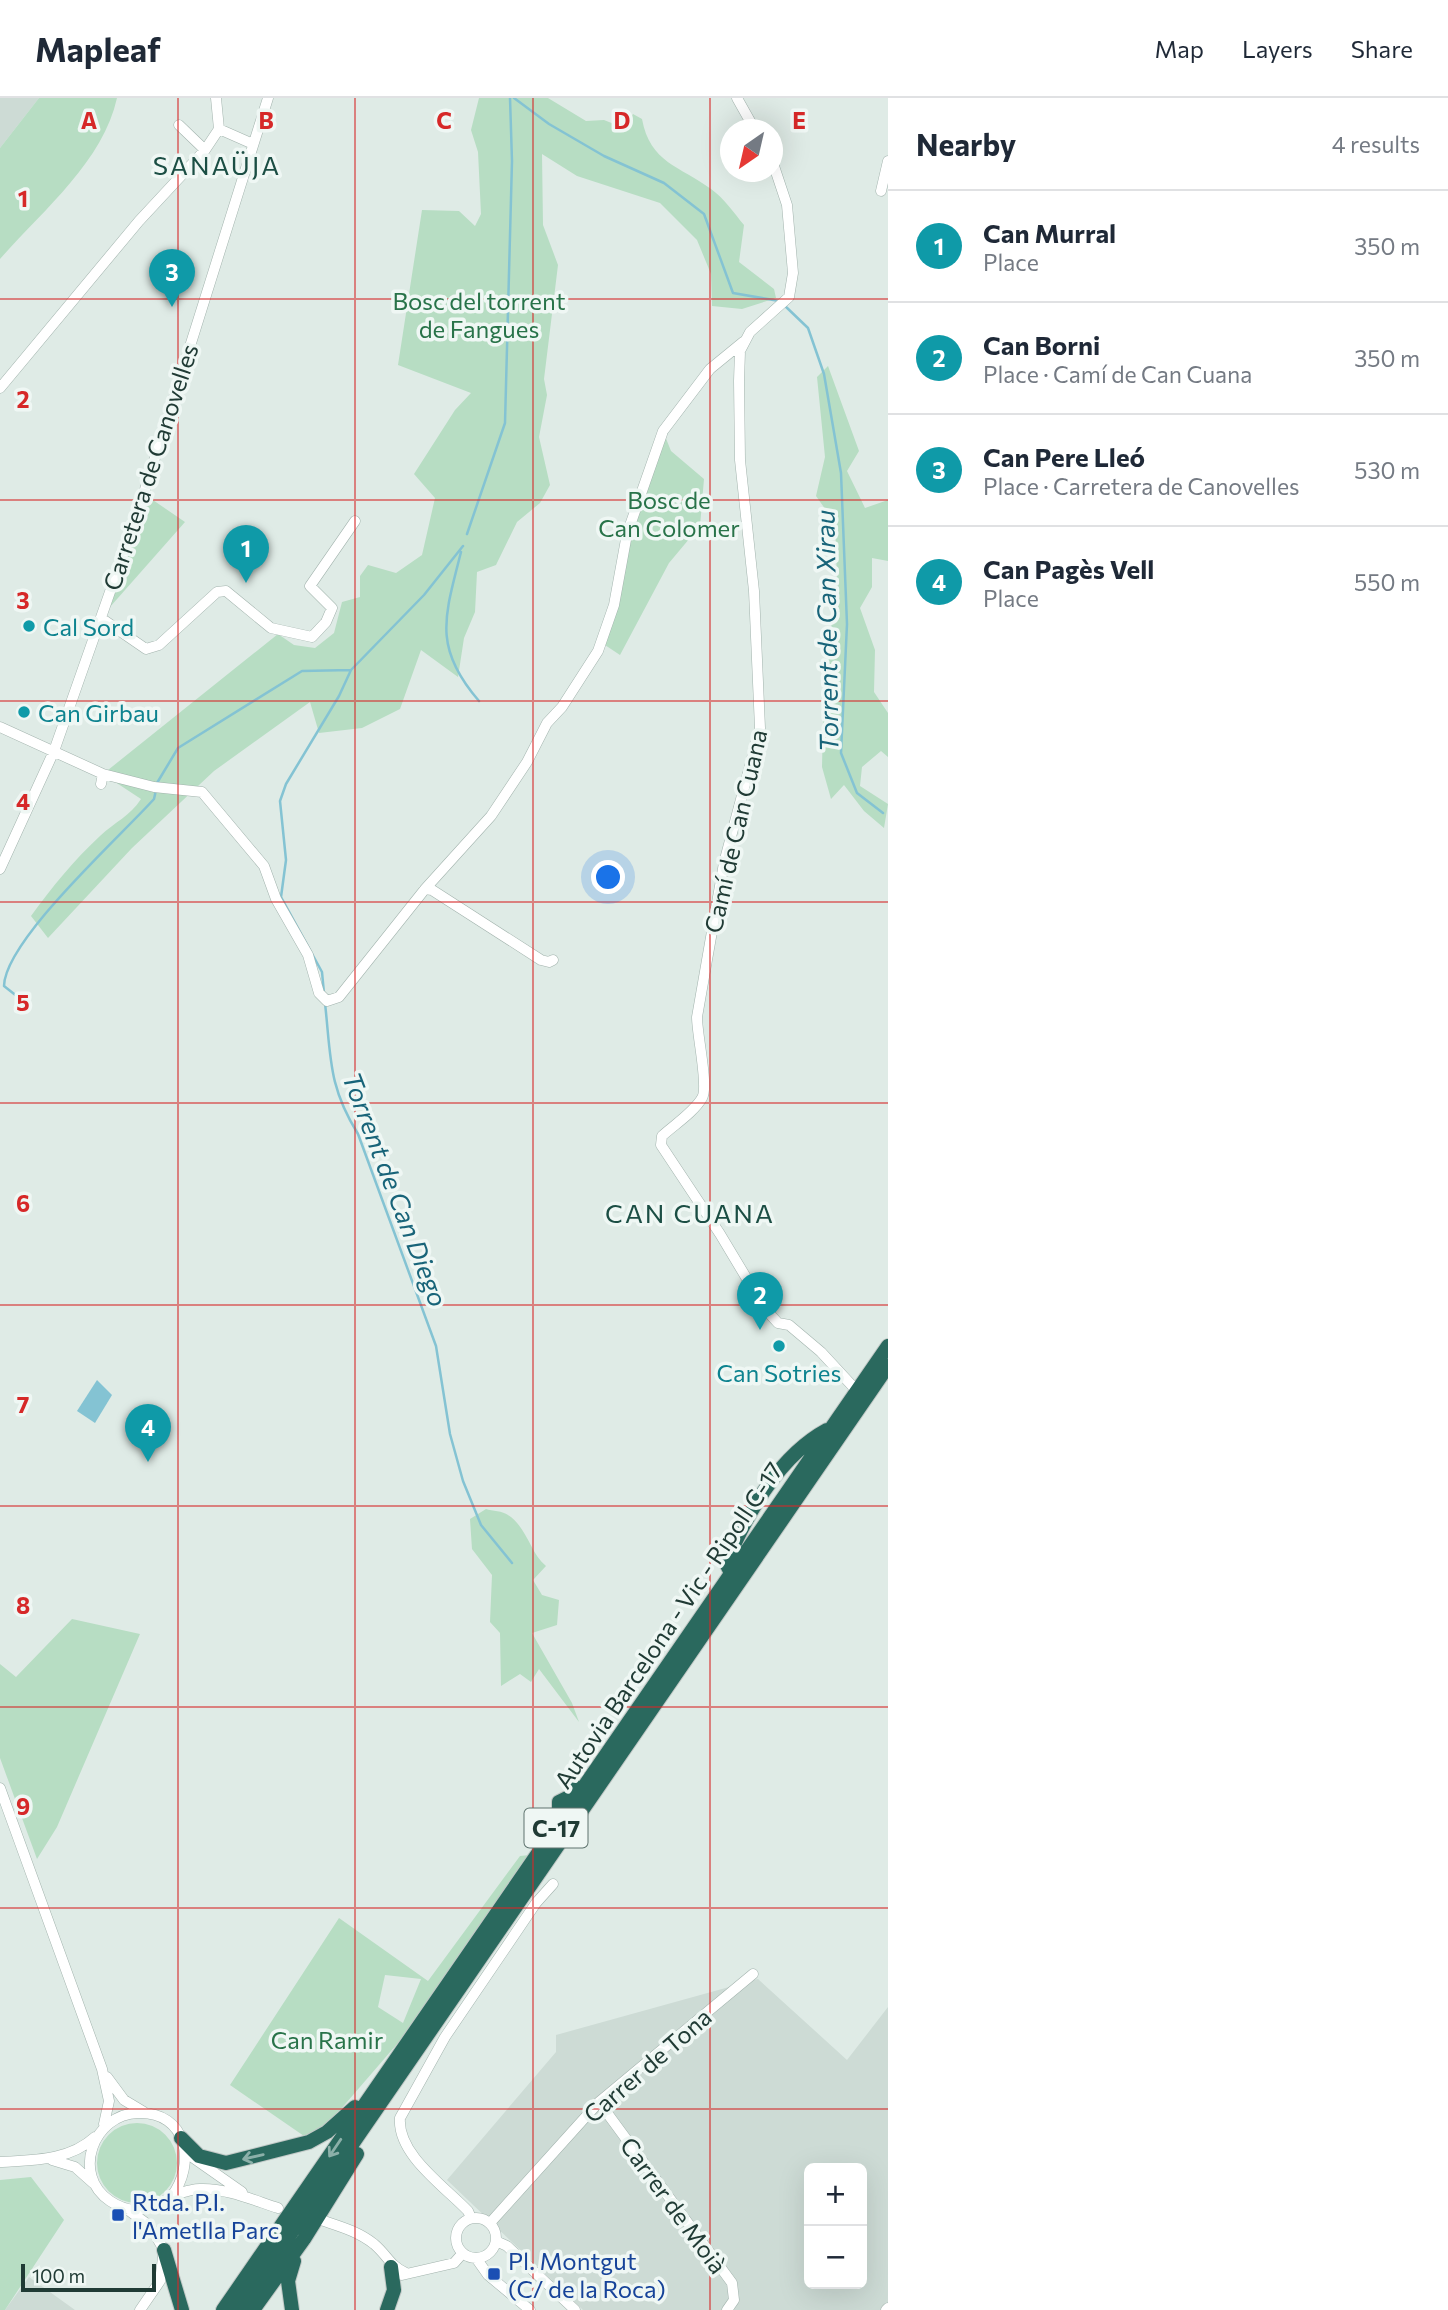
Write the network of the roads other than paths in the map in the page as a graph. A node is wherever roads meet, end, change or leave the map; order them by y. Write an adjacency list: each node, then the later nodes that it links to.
1 (216, 98): 6 (street)
2 (268, 98): 7 (street, Carretera de Canovelles)
3 (737, 98): 4 (street)
4 (749, 119)
5 (179, 125): 8 (street)
6 (219, 129): 7 (street); 8 (street)
7 (253, 145): 15 (street, Carretera de Canovelles)
8 (205, 150): 13 (street)
9 (888, 161): 11 (street)
10 (779, 182): 12 (street)
11 (881, 191)
12 (746, 339): 19 (street); 23 (street, Camí de Can Cuana)
13 (0, 388)
14 (355, 522): 15 (street)
15 (101, 618): 17 (street, Carretera de Canovelles)
16 (0, 727): 17 (street)
17 (54, 751): 18 (street, Carretera de Canovelles); 19 (street)
18 (0, 869)
19 (425, 889): 20 (street)
20 (553, 960)
21 (888, 1346): 23 (highway)
22 (888, 1366): 27 (highway, Autovia Barcelona - Vic - Ripoll C-17 / C-17)
23 (857, 1391): 29 (highway, Autovia Barcelona - Vic - Ripoll C-17 / C-17)
24 (0, 1788): 28 (street)
25 (553, 1884): 39 (street)
26 (753, 1975): 30 (street, Carrer de Tona)
27 (418, 2049): 42 (highway); 51 (highway, Autovia Barcelona - Vic - Ripoll C-17 / C-17)
28 (102, 2069): 31 (street); 32 (street)
29 (389, 2070): 33 (highway, one-way to 33); 50 (highway, C-17, one-way to 50)
30 (599, 2102): 41 (street, Carrer de Tona); 57 (street, Carrer de Moià)
31 (144, 2113): 32 (street); 33 (street)
32 (100, 2131): 34 (street); 36 (street)
33 (183, 2143): 37 (street); 37 (street)
34 (44, 2159): 35 (street); 36 (street)
35 (0, 2162)
36 (97, 2188): 38 (street)
37 (171, 2197): 38 (street)
38 (124, 2208): 44 (street)
39 (471, 2218): 41 (street); 45 (street)
40 (324, 2221): 47 (street)
41 (490, 2223): 43 (street)
42 (304, 2239): 52 (highway); 53 (highway)
43 (496, 2241): 46 (street); 56 (street)
44 (164, 2249): 48 (street); 49 (highway)
45 (462, 2254): 46 (street); 47 (street)
46 (477, 2259): 55 (street)
47 (397, 2273): 54 (highway)
48 (140, 2310)
49 (182, 2310)
50 (223, 2310)
51 (238, 2310)
52 (253, 2310)
53 (292, 2310)
54 (387, 2310)
55 (530, 2310)
56 (575, 2310)
57 (727, 2310)

